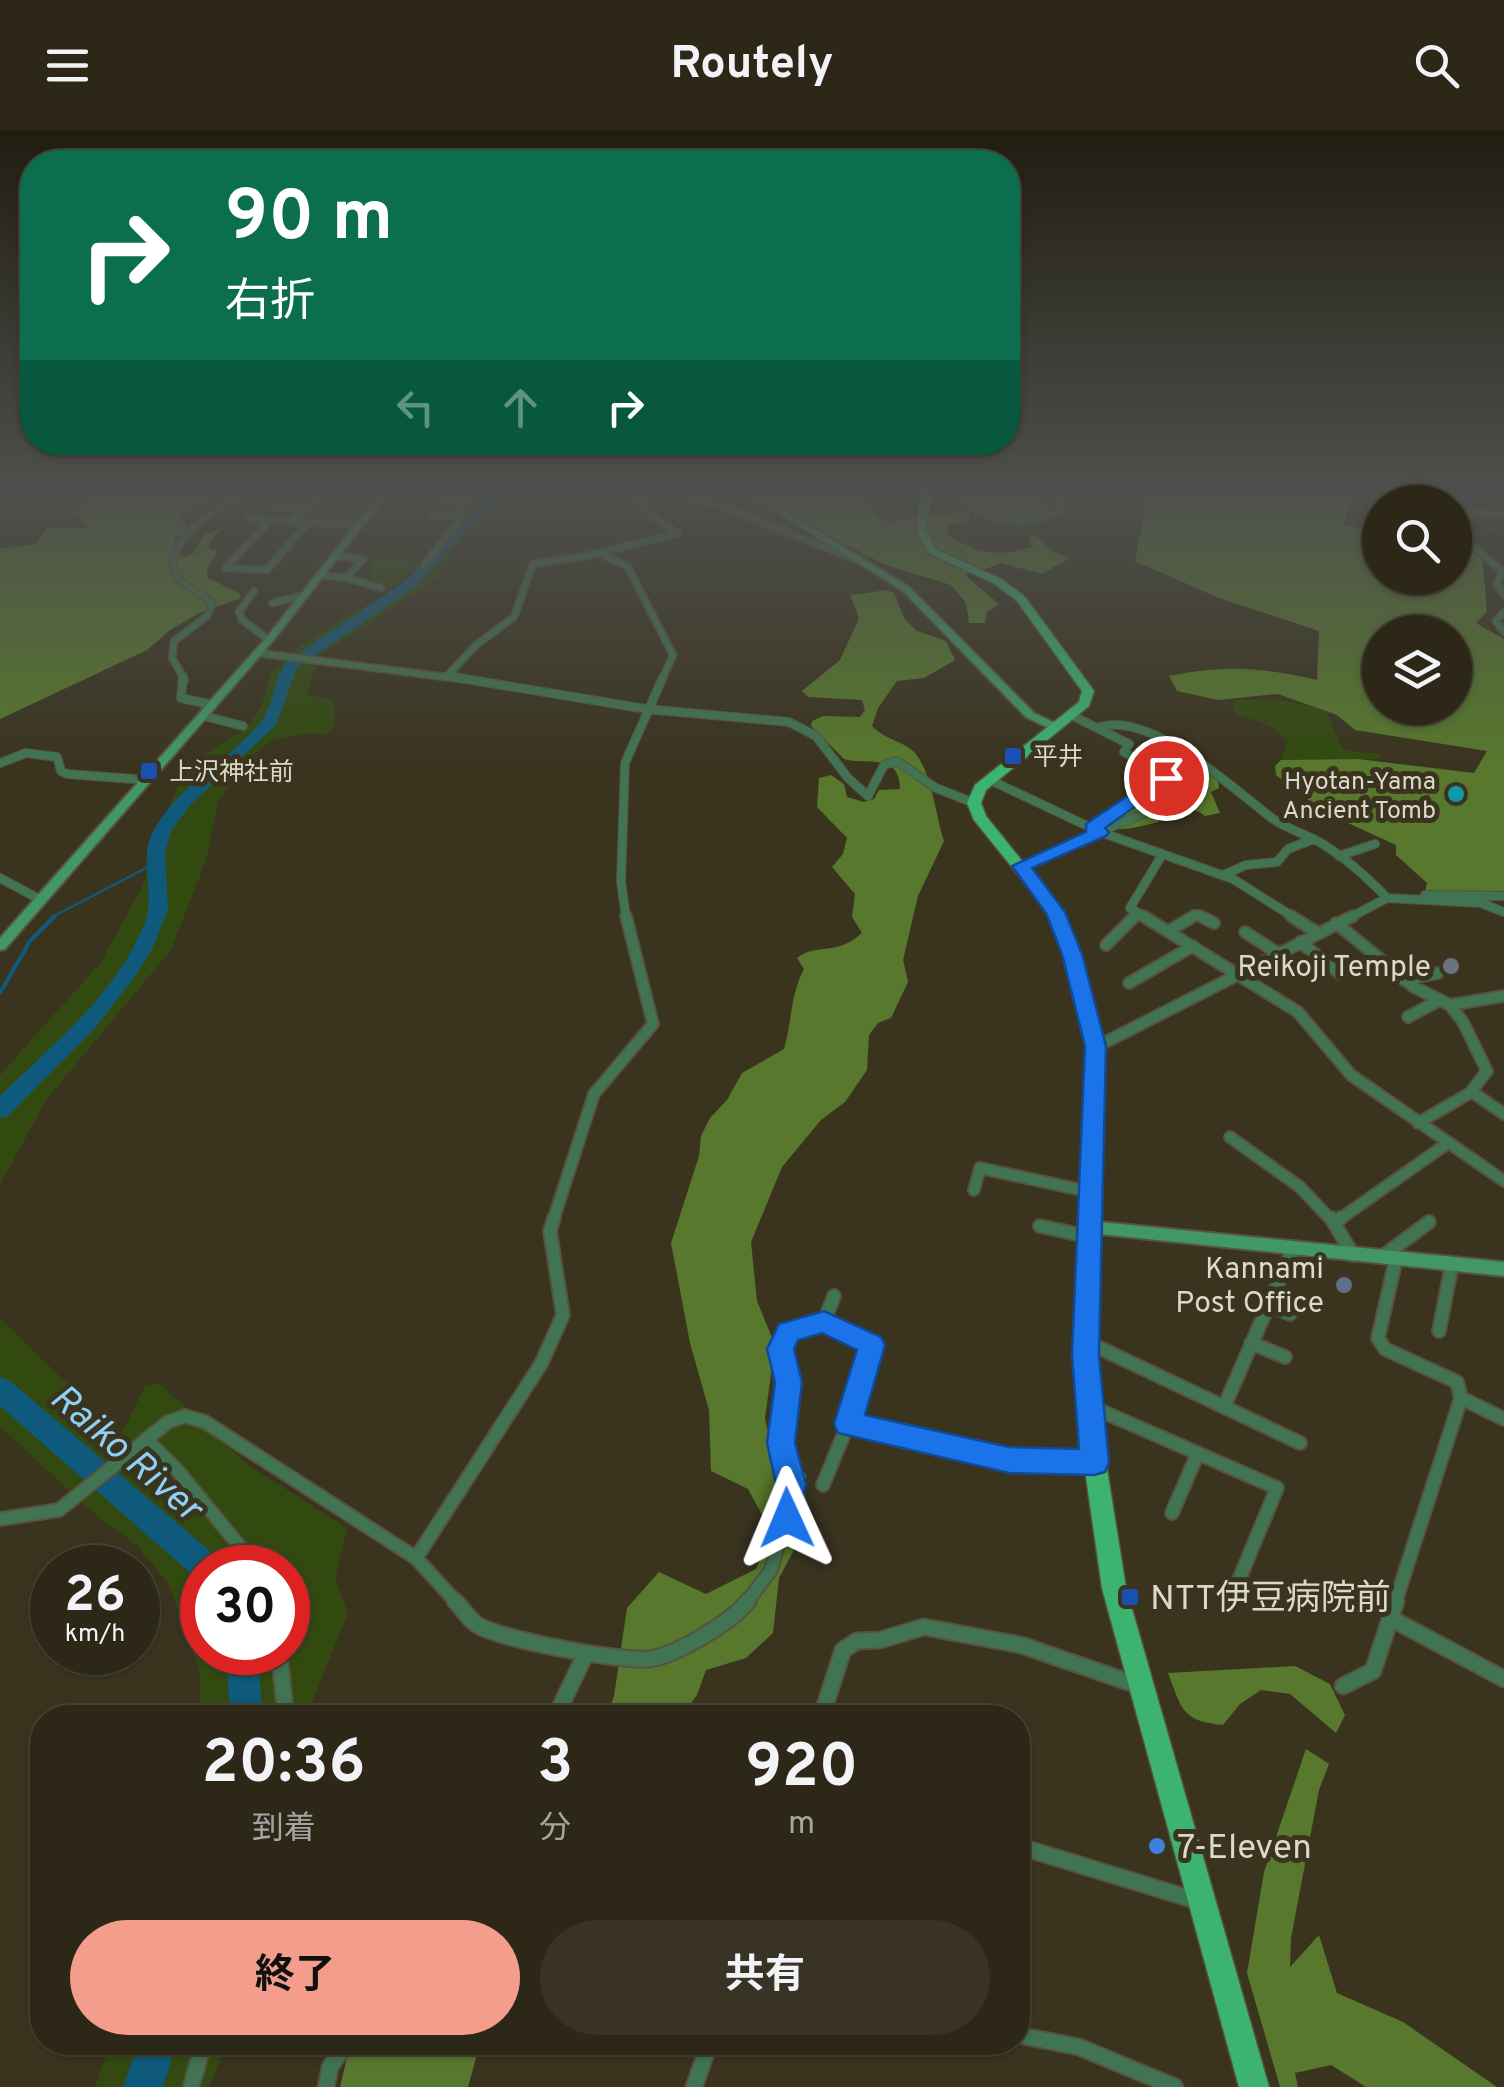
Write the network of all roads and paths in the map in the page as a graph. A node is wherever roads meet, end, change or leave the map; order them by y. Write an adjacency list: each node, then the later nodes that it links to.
1 (183, 581): 17 (street)
2 (315, 581): 10 (main road)
3 (357, 581): 8 (street)
4 (527, 581): 16 (street)
5 (635, 581): 18 (street)
6 (892, 581): 20 (main road)
7 (998, 581): 20 (main road)
8 (380, 588)
9 (254, 591): 14 (street)
10 (305, 595): 11 (street); 14 (main road)
11 (272, 602)
12 (1504, 612): 13 (street)
13 (1504, 632)
14 (269, 640): 15 (main road)
15 (258, 653): 16 (street); 17 (main road)
16 (447, 676): 18 (street)
17 (214, 705): 19 (main road)
18 (646, 709): 26 (street); 99 (street)
19 (204, 716): 21 (street); 24 (main road)
20 (1063, 721): 22 (street); 25 (main road)
21 (243, 726)
22 (1100, 727): 28 (street); 29 (street)
23 (0, 763): 24 (street)
24 (147, 780): 39 (main road)
25 (990, 780): 26 (main road); 28 (street)
26 (974, 803): 33 (main road)
27 (1161, 806): 28 (street)
28 (1096, 830): 31 (street); 33 (street)
29 (1314, 839): 32 (street); 34 (street)
30 (1375, 844): 32 (street)
31 (1162, 855): 34 (street); 41 (street)
32 (1339, 856): 37 (street)
33 (1021, 866): 60 (main road)
34 (1224, 875): 46 (street)
35 (0, 878): 39 (street)
36 (1504, 896): 38 (street)
37 (1387, 898): 38 (street); 43 (street)
38 (1413, 899): 40 (street)
39 (41, 900): 49 (main road)
40 (1504, 912)
41 (1138, 913): 44 (street); 48 (street)
42 (1214, 923): 44 (street)
43 (1336, 923): 46 (street); 55 (street)
44 (1168, 932): 50 (street)
45 (1245, 932): 51 (street)
46 (1316, 932): 47 (street)
47 (1300, 942): 51 (street); 53 (street)
48 (1106, 944)
49 (0, 946)
50 (1192, 946): 54 (street); 56 (street)
51 (1279, 954): 54 (street)
52 (1438, 973): 55 (street)
53 (1340, 974)
54 (1242, 976): 60 (street); 63 (street)
55 (1404, 980): 58 (street)
56 (1129, 983)
57 (1504, 996): 58 (street)
58 (1444, 1003): 59 (street); 61 (street)
59 (1408, 1017)
60 (1096, 1046): 68 (main road)
61 (1472, 1092): 62 (street); 63 (street)
62 (1504, 1114)
63 (1418, 1123): 65 (street)
64 (1230, 1137): 69 (street)
65 (1448, 1143): 66 (street); 69 (street)
66 (1504, 1181)
67 (974, 1190): 68 (street)
68 (1091, 1192): 72 (main road)
69 (1334, 1222): 74 (street)
70 (1429, 1222): 75 (street)
71 (1040, 1226): 72 (street)
72 (1090, 1232): 73 (main road); 83 (main road)
73 (1294, 1249): 74 (main road); 79 (street)
74 (1353, 1255): 75 (main road)
75 (1389, 1258): 76 (main road); 86 (street)
76 (1452, 1264): 77 (main road); 82 (street)
77 (1504, 1269)
78 (834, 1296): 81 (street)
79 (1268, 1304): 80 (street); 84 (street)
80 (1290, 1314)
81 (824, 1322): 90 (street); 102 (street)
82 (1440, 1331)
83 (1086, 1342): 87 (main road); 88 (street)
84 (1251, 1343): 85 (street); 88 (street)
85 (1285, 1357)
86 (1461, 1398): 89 (street); 101 (street)
87 (1090, 1406): 93 (street); 94 (main road)
88 (1224, 1406): 92 (street)
89 (1504, 1419)
90 (848, 1424): 94 (street); 95 (street)
91 (142, 1443): 97 (street); 98 (street); 99 (street)
92 (1300, 1443)
93 (1198, 1453): 96 (street); 100 (street)
94 (1094, 1462): 105 (main road)
95 (822, 1485)
96 (1172, 1513)
97 (0, 1519)
98 (239, 1545)
99 (416, 1558): 102 (street)
100 (1236, 1586)
101 (1392, 1619): 104 (street); 106 (street)
102 (585, 1655): 108 (street)
103 (281, 1675): 107 (street)
104 (1504, 1680)
105 (1139, 1686): 109 (street); 111 (main road)
106 (1343, 1686)
107 (284, 1705)
108 (561, 1705)
109 (825, 1705)
110 (1030, 1850): 111 (street)
111 (1203, 1903): 120 (main road)
112 (1030, 2036): 119 (street)
113 (200, 2055): 116 (street)
114 (338, 2055): 117 (street)
115 (705, 2055): 118 (street)
116 (191, 2087)
117 (326, 2087)
118 (694, 2087)
119 (1175, 2087)
120 (1254, 2087)

